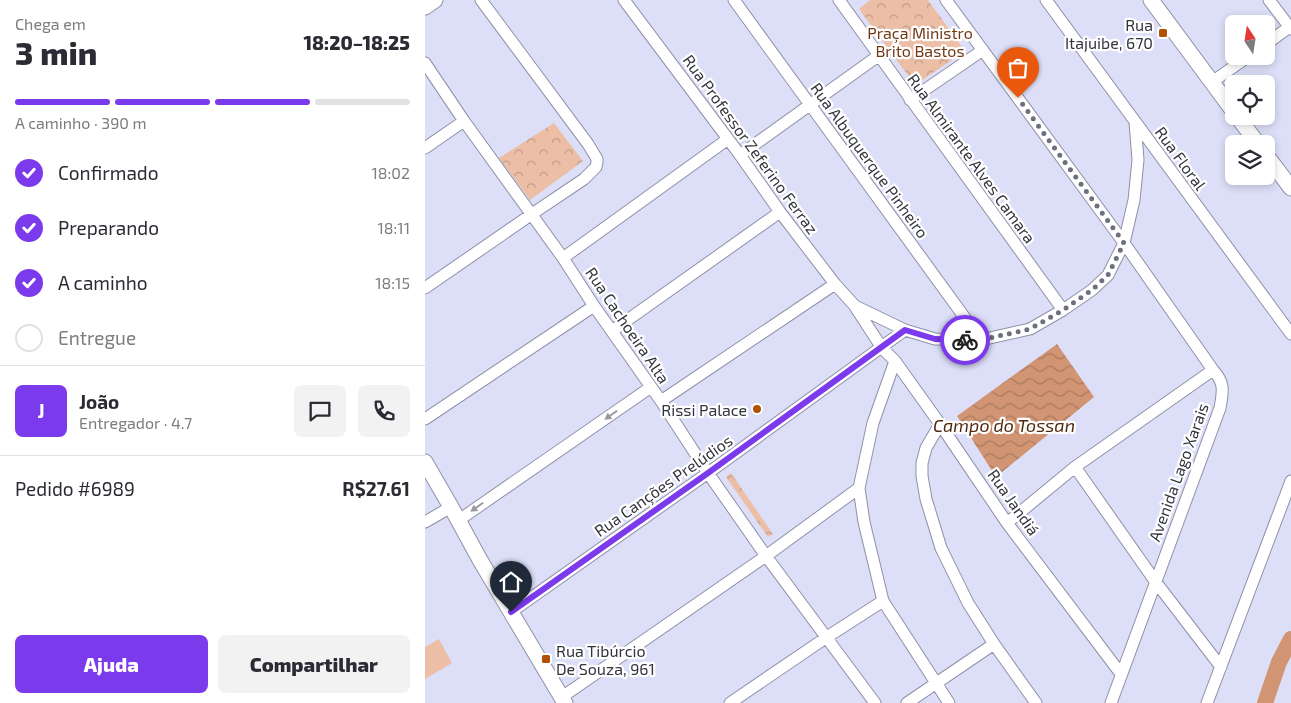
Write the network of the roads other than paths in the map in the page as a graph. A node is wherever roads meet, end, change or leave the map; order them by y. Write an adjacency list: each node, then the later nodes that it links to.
1 (435, 0): 10 (main road)
2 (481, 0): 29 (street)
3 (624, 0): 23 (street, Rua Professor Zeferino Ferraz)
4 (734, 0): 20 (street, Rua Albuquerque Pinheiro)
5 (1046, 0): 22 (street, Rua Floral)
6 (1151, 0): 17 (main road)
7 (1269, 0): 11 (street)
8 (845, 2): 14 (street, Rua Almirante Alves Camara)
9 (951, 2): 13 (street, Avenida Lago Xarais)
10 (425, 7)
11 (1290, 27): 12 (street)
12 (1275, 38)
13 (983, 50): 18 (street); 30 (street, Avenida Lago Xarais)
14 (878, 56): 18 (street, Rua Almirante Alves Camara); 20 (street)
15 (425, 63): 21 (street, Rua Cachoeira Alta)
16 (1236, 65): 17 (street)
17 (1212, 82): 19 (main road)
18 (910, 100): 36 (street, Rua Almirante Alves Camara)
19 (1225, 100)
20 (809, 104): 25 (street); 40 (street, Rua Albuquerque Pinheiro)
21 (464, 121): 24 (street); 29 (street, Rua Cachoeira Alta)
22 (1135, 122): 30 (street, Rua Professor Zeferino Ferraz); 39 (street, Rua Floral)
23 (728, 139): 25 (street, Rua Professor Zeferino Ferraz); 31 (street)
24 (425, 148)
25 (740, 155): 28 (street, Rua Professor Zeferino Ferraz)
26 (1275, 167): 27 (main road)
27 (1291, 188)
28 (780, 212): 32 (street, Rua Professor Zeferino Ferraz); 38 (street)
29 (532, 214): 31 (street, Rua Cachoeira Alta); 33 (street)
30 (1124, 243): 36 (street, Rua Professor Zeferino Ferraz); 43 (street, Avenida Lago Xarais)
31 (563, 258): 35 (street, Rua Cachoeira Alta)
32 (835, 284): 34 (street, Rua Professor Zeferino Ferraz); 45 (street)
33 (425, 288)
34 (853, 305): 37 (street, Rua Professor Zeferino Ferraz); 41 (street, Rua Professor Zeferino Ferraz)
35 (594, 306): 38 (street, Rua Cachoeira Alta); 46 (street)
36 (1063, 310): 40 (street, Rua Professor Zeferino Ferraz)
37 (905, 330): 40 (street, Rua Professor Zeferino Ferraz); 41 (street, Rua Canções Prelúdios)
38 (612, 331): 44 (street, Rua Cachoeira Alta)
39 (1291, 334)
40 (981, 340)
41 (882, 348): 42 (street, Rua Jandiá); 50 (street, Rua Canções Prelúdios)
42 (895, 361): 47 (street, Rua Jandiá); 52 (street)
43 (1213, 370): 49 (street); 57 (street, Avenida Lago Xarais)
44 (651, 387): 45 (street, Rua Cachoeira Alta); 53 (street, one-way to 53)
45 (661, 401): 50 (street, Rua Cachoeira Alta)
46 (425, 419)
47 (940, 424): 55 (street, Rua Jandiá); 61 (street)
48 (425, 462): 53 (main road)
49 (1075, 467): 55 (street); 57 (street)
50 (708, 473): 56 (street, Rua Cachoeira Alta); 59 (street, Rua Canções Prelúdios)
51 (1291, 481): 62 (street)
52 (859, 488): 56 (street); 58 (street)
53 (455, 513): 54 (street); 59 (main road)
54 (425, 522)
55 (1007, 523): 63 (street, Rua Jandiá)
56 (766, 556): 60 (street, Rua Cachoeira Alta); 65 (street)
57 (1155, 580): 62 (street); 63 (street, Avenida Lago Xarais)
58 (883, 601): 60 (street); 64 (street)
59 (511, 612): 65 (main road)
60 (827, 637): 66 (street); 67 (street, Rua Cachoeira Alta)
61 (994, 644): 64 (street); 70 (street)
62 (1221, 667): 72 (street)
63 (1121, 674): 71 (street, Avenida Lago Xarais)
64 (935, 683): 68 (street); 69 (street)
65 (564, 700)
66 (730, 703)
67 (875, 703)
68 (907, 703)
69 (949, 703)
70 (1036, 703)
71 (1111, 703)
72 (1207, 703)

